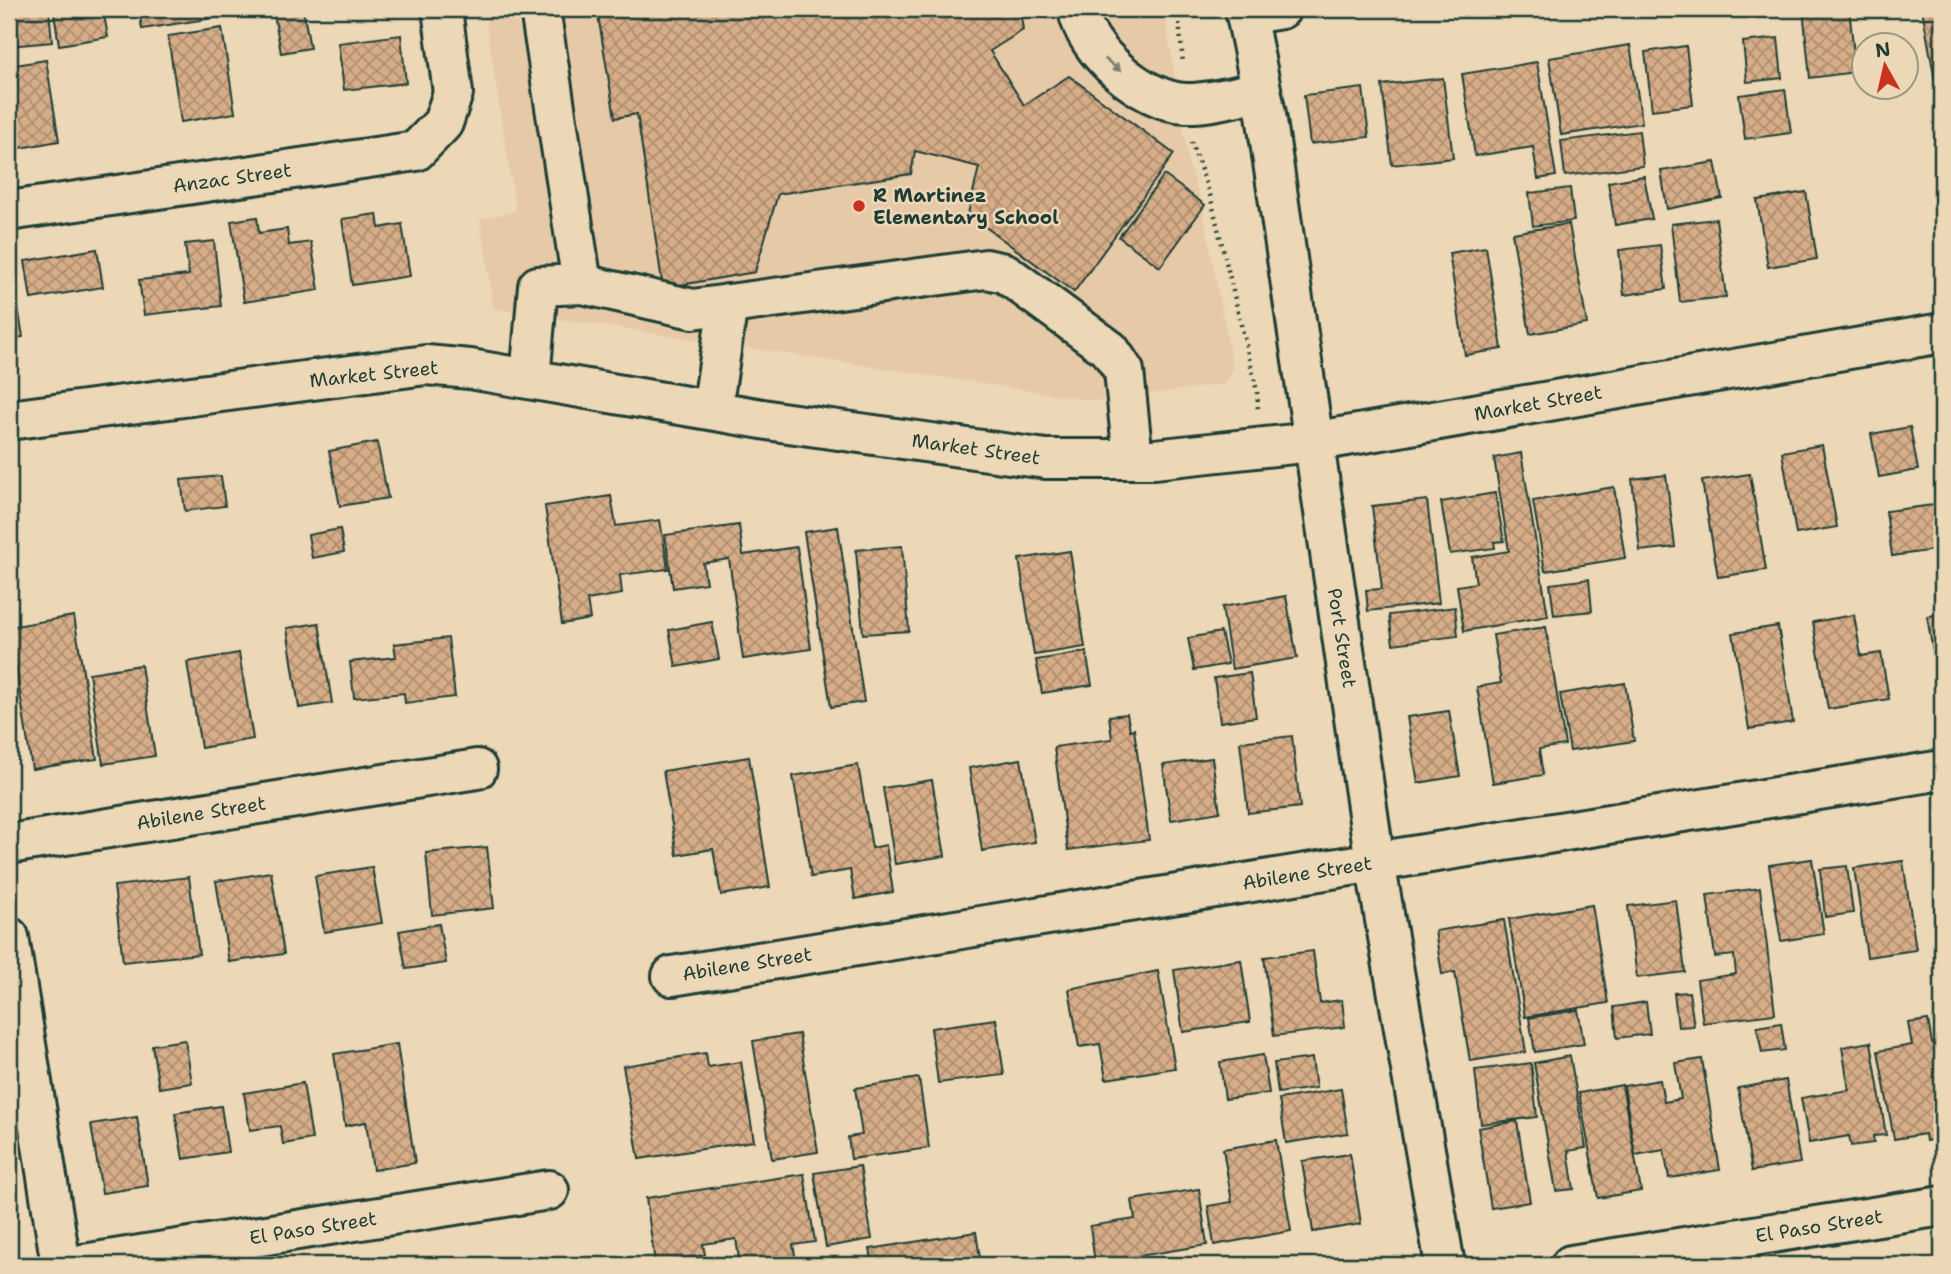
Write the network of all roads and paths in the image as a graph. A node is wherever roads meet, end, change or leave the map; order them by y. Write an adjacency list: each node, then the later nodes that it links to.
1 (442, 9): 8 (street, Anzac Street)
2 (540, 9): 9 (street)
3 (1078, 9): 7 (street, one-way to 7)
4 (1178, 9): 7 (path)
5 (1258, 11): 6 (street, Port Street)
6 (1261, 91): 7 (street); 15 (street, Port Street)
7 (1187, 103): 16 (path)
8 (9, 211)
9 (582, 284): 10 (street); 12 (street)
10 (728, 304): 13 (street); 17 (street)
11 (1942, 333): 15 (street, Market Street)
12 (530, 379): 13 (street, Market Street); 14 (street, Market Street)
13 (712, 410): 17 (street, Market Street)
14 (9, 420)
15 (1312, 442): 16 (street, Market Street); 21 (street, Port Street)
16 (1260, 448): 17 (street, Market Street)
17 (1133, 459)
18 (477, 769): 20 (street, Abilene Street)
19 (1942, 770): 21 (street, Abilene Street)
20 (9, 844)
21 (1375, 862): 23 (street, Abilene Street); 28 (street, Port Street)
22 (9, 937): 26 (street)
23 (672, 976)
24 (548, 1190): 27 (street, El Paso Street)
25 (1942, 1206): 29 (street, El Paso Street)
26 (61, 1265)
27 (77, 1265)
28 (1446, 1265)
29 (1571, 1265)

